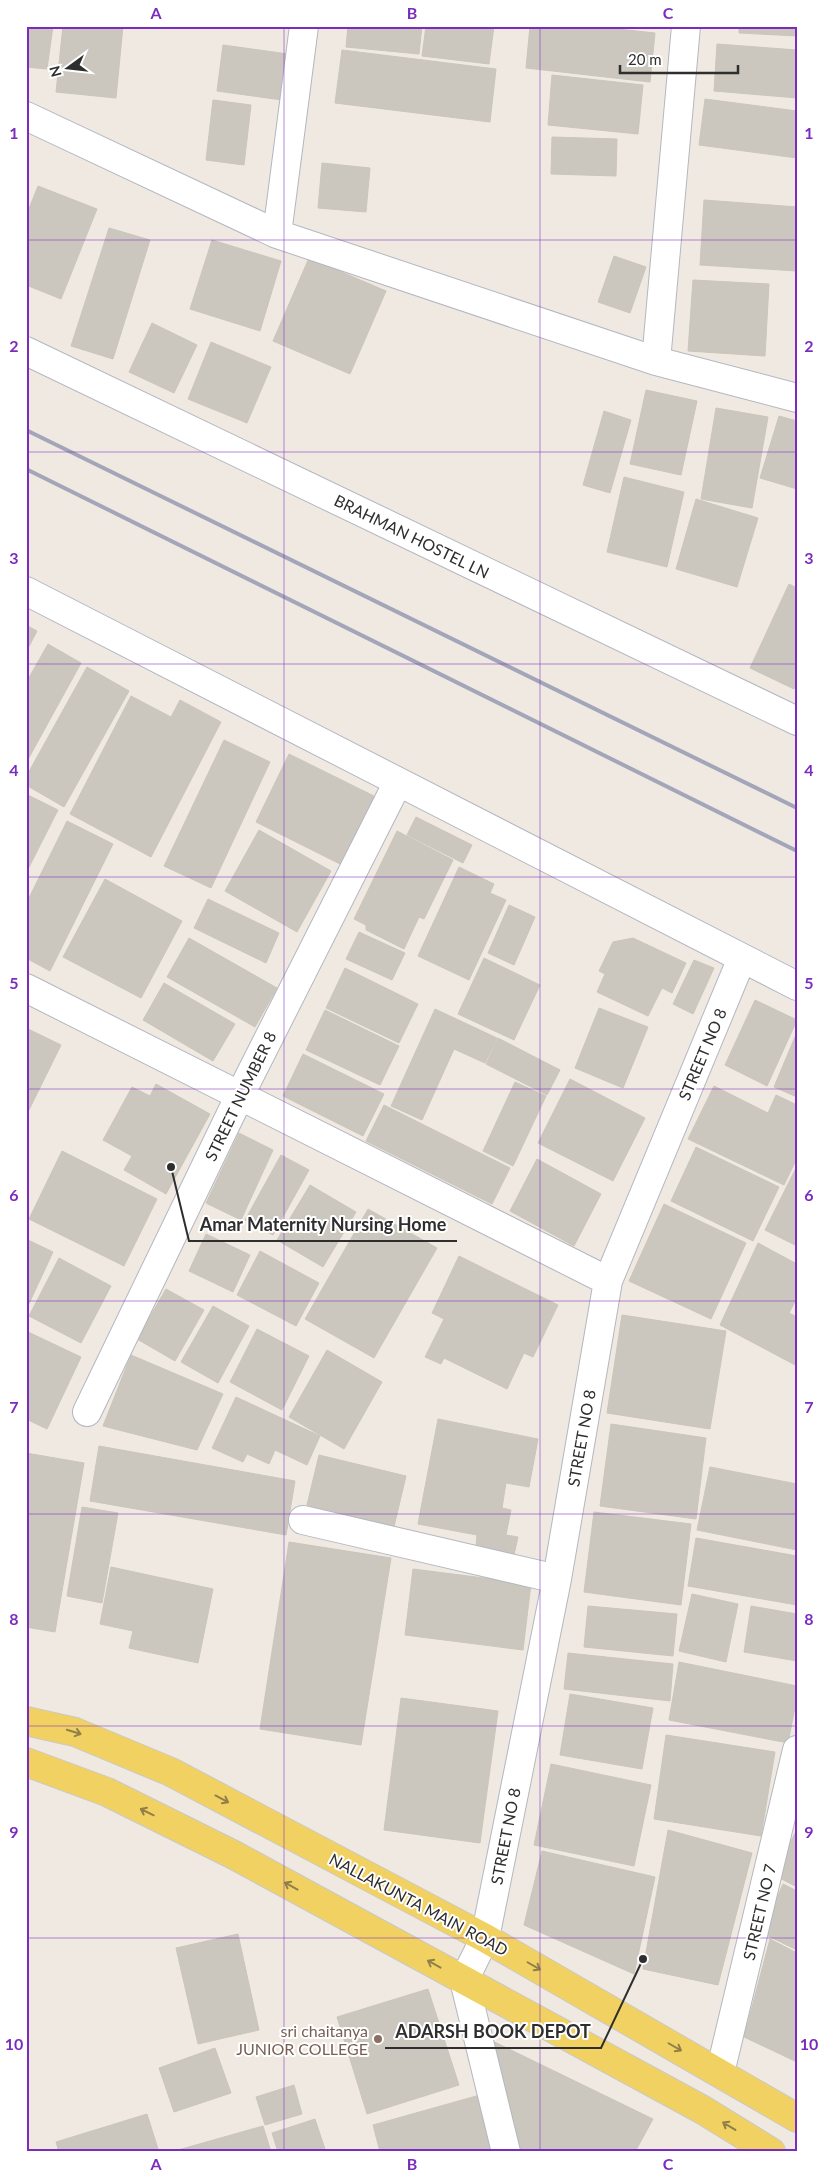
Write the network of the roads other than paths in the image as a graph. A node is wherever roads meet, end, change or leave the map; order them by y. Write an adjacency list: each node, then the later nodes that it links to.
1 (304, 26): 4 (street)
2 (686, 26): 6 (street)
3 (26, 116): 4 (street)
4 (277, 234): 6 (street)
5 (26, 351): 9 (street, BRAHMAN HOSTEL LN)
6 (656, 361): 7 (street)
7 (797, 398)
8 (26, 591): 10 (street)
9 (797, 721)
10 (398, 782): 11 (street); 14 (street, STREET NUMBER 8)
11 (742, 958): 12 (street); 15 (street, STREET NO 8)
12 (797, 986)
13 (26, 988): 14 (street)
14 (240, 1095): 15 (street); 16 (street, STREET NUMBER 8)
15 (608, 1281): 18 (street, STREET NO 8)
16 (87, 1412)
17 (303, 1520): 18 (street)
18 (557, 1579): 22 (street, STREET NO 8)
19 (26, 1721): 22 (main road, NALLAKUNTA MAIN ROAD, one-way to 22)
20 (797, 1750): 24 (street, STREET NO 7)
21 (26, 1762): 23 (main road, one-way to 21)
22 (485, 1938): 23 (street, STREET NO 8); 24 (main road, NALLAKUNTA MAIN ROAD, one-way to 24)
23 (464, 1980): 26 (street); 27 (main road, one-way to 23)
24 (720, 2073): 25 (main road, NALLAKUNTA MAIN ROAD)
25 (797, 2118)
26 (506, 2152)
27 (771, 2152)

